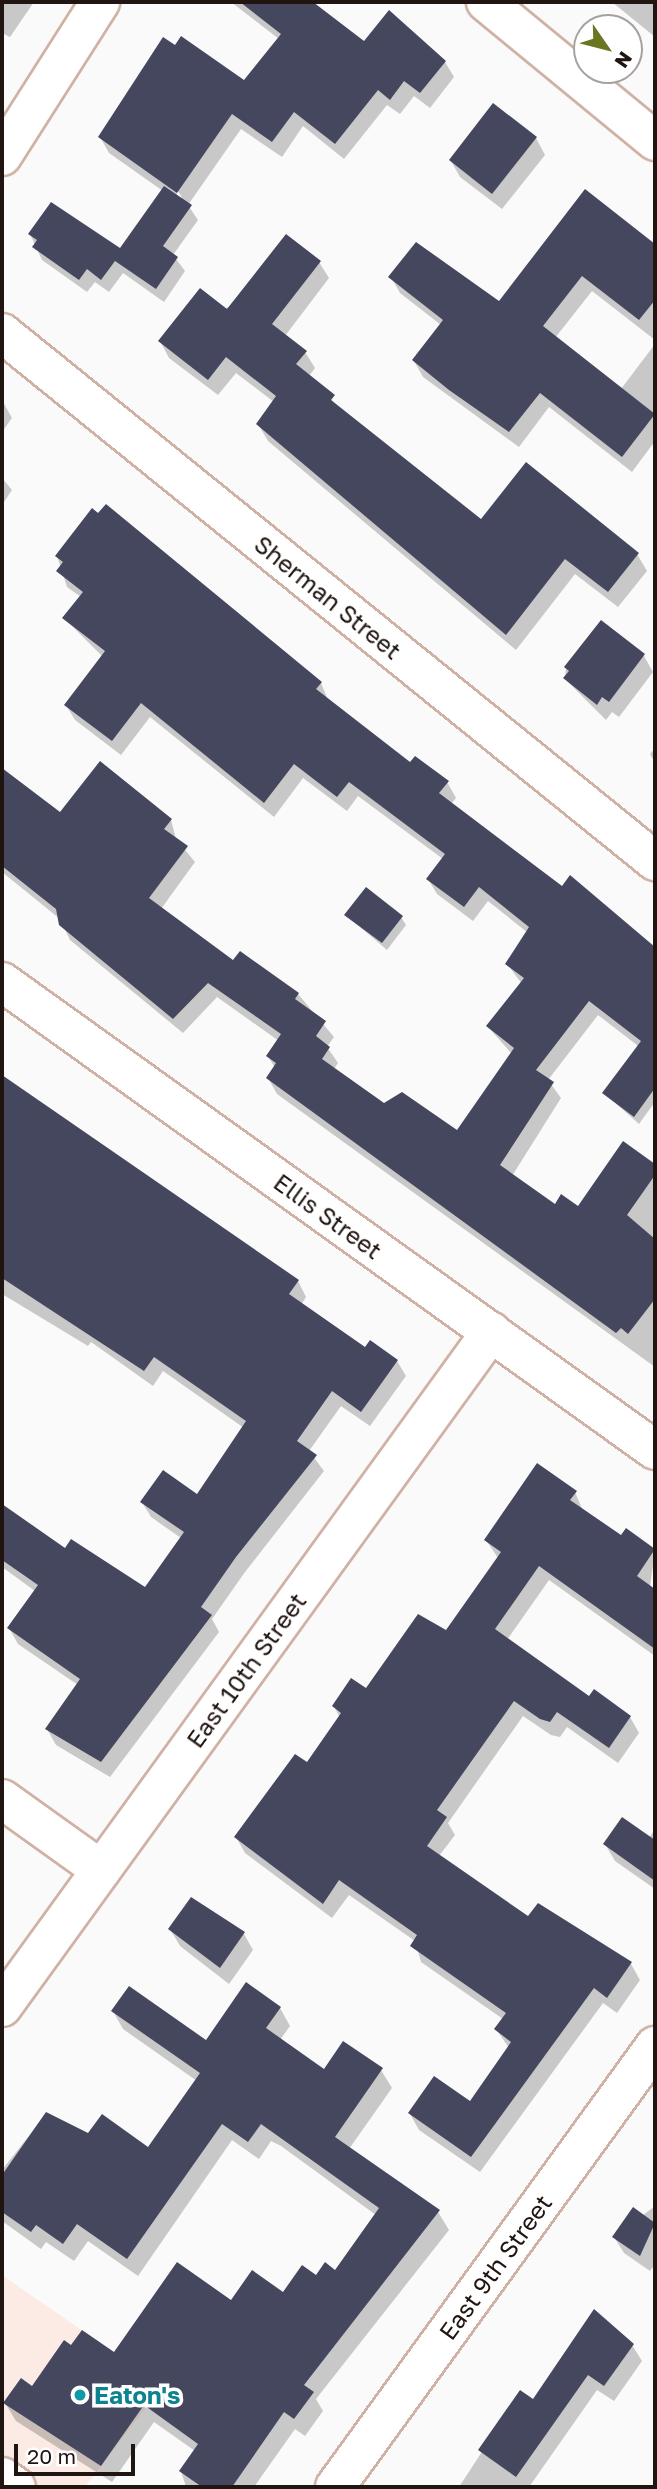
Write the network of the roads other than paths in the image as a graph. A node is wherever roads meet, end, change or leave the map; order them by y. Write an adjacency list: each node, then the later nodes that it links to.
1 (100, 2): 4 (street)
2 (486, 2): 3 (street)
3 (655, 141)
4 (2, 156)
5 (2, 333): 6 (street, Sherman Street)
6 (655, 861)
7 (2, 982): 8 (street, Ellis Street)
8 (491, 1332): 9 (street, Ellis Street); 11 (street, East 10th Street)
9 (655, 1450)
10 (2, 1799): 11 (street)
11 (101, 1870): 12 (street, East 10th Street)
12 (2, 2007)
13 (655, 2046): 16 (street, East 9th Street)
14 (2, 2477): 15 (street)
15 (16, 2487)
16 (335, 2487)

